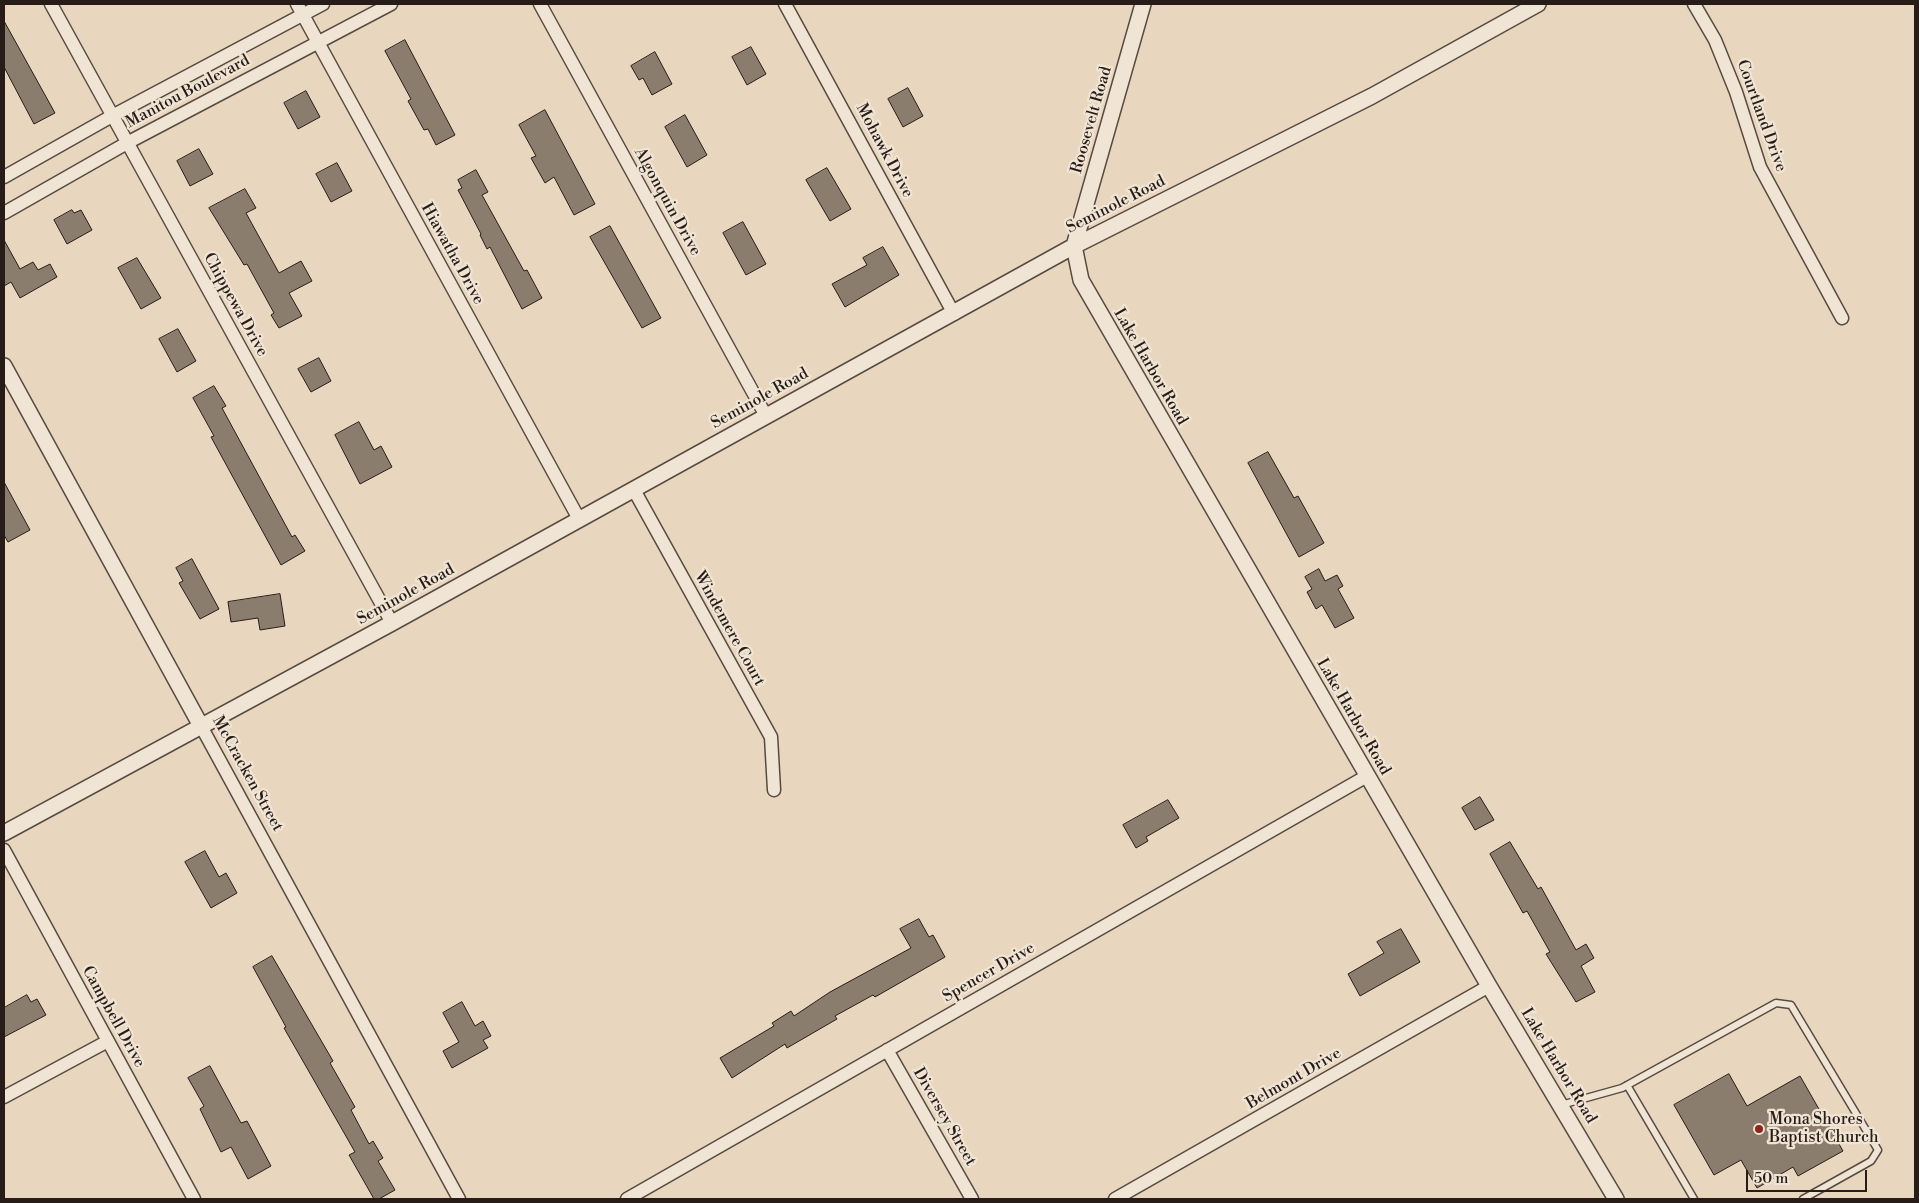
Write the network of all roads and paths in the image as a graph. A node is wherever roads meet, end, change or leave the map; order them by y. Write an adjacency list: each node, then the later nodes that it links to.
1 (51, 4): 11 (street, Chippewa Drive)
2 (323, 4): 9 (street, Manitou Boulevard)
3 (391, 4): 10 (street, Manitou Boulevard)
4 (540, 4): 19 (street, Algonquin Drive)
5 (785, 4): 16 (street, Mohawk Drive)
6 (1143, 4): 15 (street, Roosevelt Road)
7 (1538, 4): 15 (street, Seminole Road)
8 (1694, 4): 17 (street, Courtland Drive)
9 (300, 9): 10 (street, Hiawatha Drive); 11 (street, Manitou Boulevard)
10 (318, 42): 12 (street, Manitou Boulevard); 21 (street, Hiawatha Drive)
11 (112, 116): 12 (street, Chippewa Drive); 13 (street, Manitou Boulevard)
12 (128, 143): 14 (street, Manitou Boulevard); 22 (street, Chippewa Drive)
13 (4, 177)
14 (4, 213)
15 (1074, 246): 16 (street, Seminole Road); 24 (street, Lake Harbor Road)
16 (954, 314): 19 (street, Seminole Road)
17 (1842, 318)
18 (4, 366): 23 (street, McCracken Street)
19 (766, 416): 20 (street, Seminole Road)
20 (634, 490): 21 (street, Seminole Road); 25 (street, Windemere Court)
21 (579, 519): 22 (street, Seminole Road)
22 (392, 623): 23 (street, Seminole Road)
23 (201, 726): 26 (street, Seminole Road); 35 (street, McCracken Street)
24 (1366, 776): 28 (street, Lake Harbor Road); 30 (street, Spencer Drive)
25 (774, 790)
26 (4, 833)
27 (4, 850): 29 (street, Campbell Drive)
28 (1489, 986): 33 (street, Lake Harbor Road); 38 (street, Belmont Drive)
29 (108, 1041): 32 (street); 34 (street, Campbell Drive)
30 (887, 1050): 36 (street, Spencer Drive); 37 (street, Diversey Street)
31 (1627, 1085): 33 (lane); 40 (lane); 41 (lane)
32 (4, 1097)
33 (1561, 1105): 39 (street, Lake Harbor Road)
34 (194, 1199)
35 (459, 1199)
36 (627, 1199)
37 (972, 1199)
38 (1115, 1199)
39 (1616, 1199)
40 (1694, 1199)
41 (1803, 1199)

